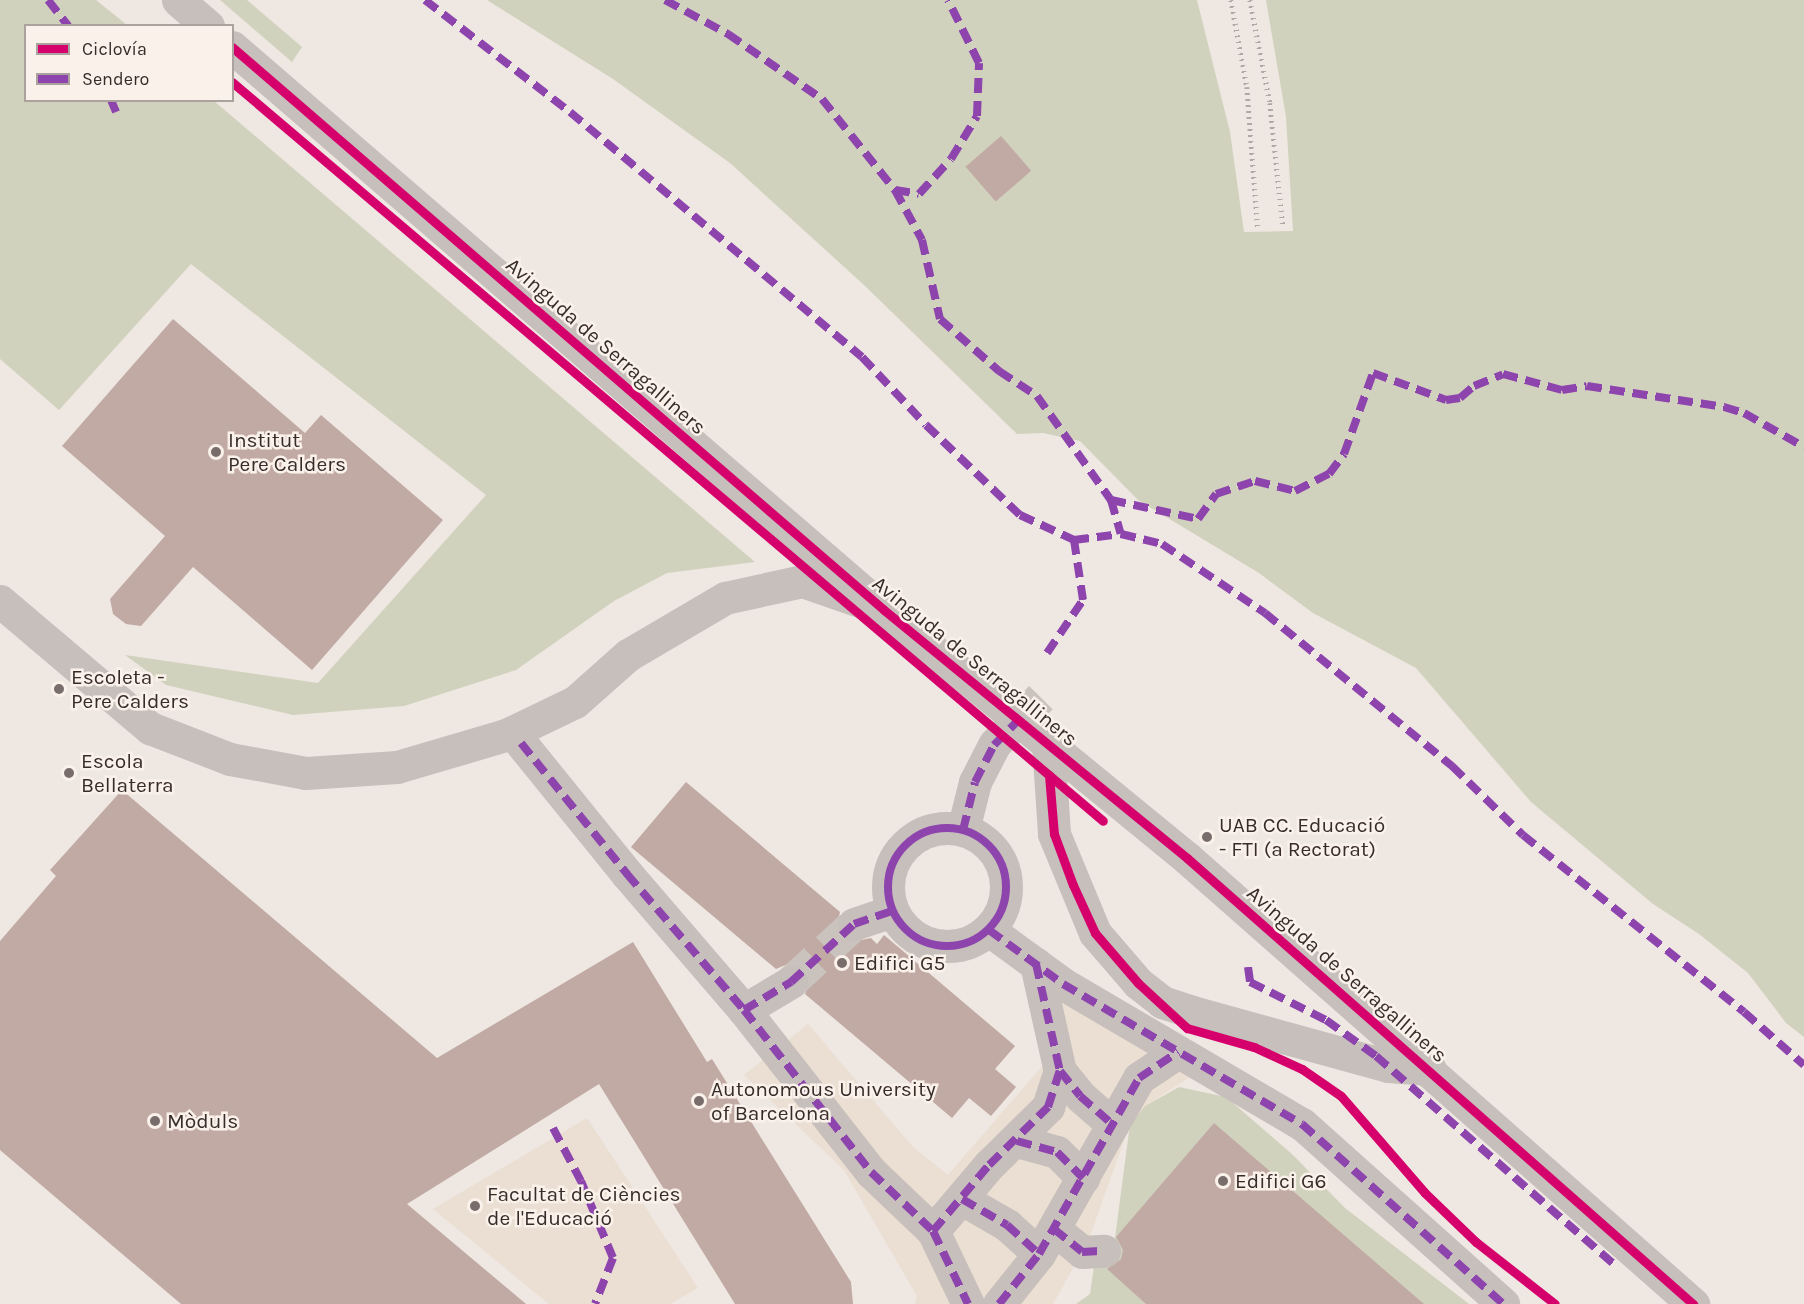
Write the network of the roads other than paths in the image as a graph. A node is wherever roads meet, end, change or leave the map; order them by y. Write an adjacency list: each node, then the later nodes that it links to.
1 (178, 0): 2 (street)
2 (206, 24)
3 (234, 49): 5 (street, Avinguda de Serragalliners)
4 (0, 601): 5 (street)
5 (884, 610): 7 (street, Avinguda de Serragalliners)
6 (521, 742): 16 (street)
7 (1048, 743): 15 (street); 18 (street, Avinguda de Serragalliners)
8 (994, 745): 9 (street)
9 (963, 830): 10 (street); 12 (street)
10 (892, 911): 11 (street); 12 (street)
11 (854, 924)
12 (989, 930): 13 (street)
13 (1036, 964): 17 (street); 19 (street)
14 (790, 982): 16 (street)
15 (1162, 1002): 17 (street); 18 (street)
16 (744, 1010): 24 (street)
17 (1178, 1052): 20 (street); 29 (street)
18 (1430, 1069): 30 (street, Avinguda de Serragalliners)
19 (1060, 1071): 20 (street); 21 (street)
20 (1112, 1124): 22 (street)
21 (1017, 1141): 22 (street); 23 (street)
22 (1083, 1178): 25 (street)
23 (962, 1199): 24 (street); 25 (street)
24 (933, 1231): 27 (street)
25 (1047, 1241): 26 (street); 28 (street)
26 (1104, 1251)
27 (968, 1304)
28 (999, 1304)
29 (1503, 1304)
30 (1694, 1304)

